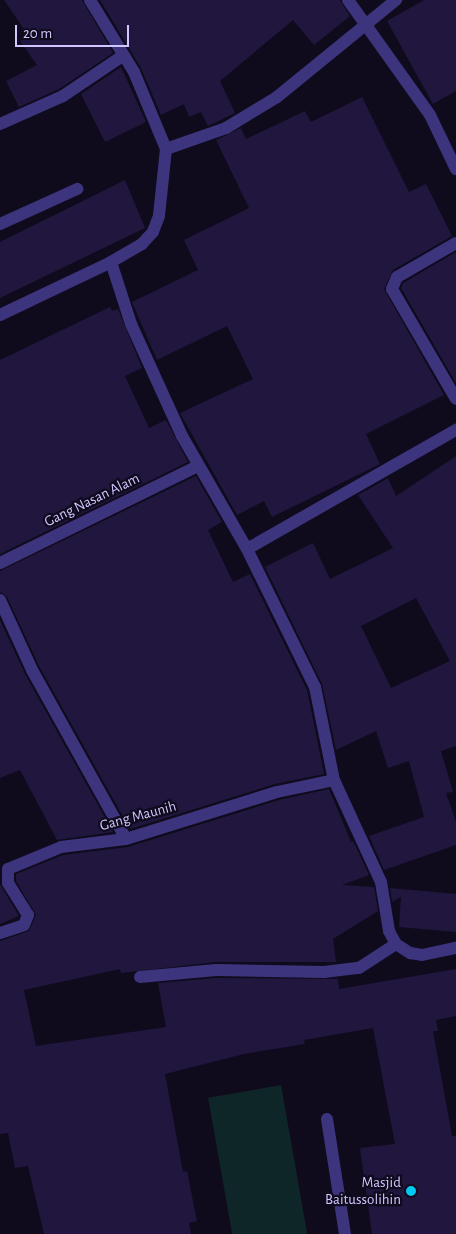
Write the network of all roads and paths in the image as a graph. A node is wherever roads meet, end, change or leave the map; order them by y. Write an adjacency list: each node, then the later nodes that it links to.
1 (90, 0): 5 (street)
2 (348, 0): 4 (street)
3 (396, 0): 4 (street)
4 (366, 24): 7 (street); 8 (street)
5 (124, 55): 6 (street); 7 (street)
6 (0, 124)
7 (166, 149): 12 (street)
8 (456, 169)
9 (77, 189): 10 (street)
10 (0, 224)
11 (456, 243): 14 (street)
12 (111, 262): 13 (street); 16 (street)
13 (0, 315)
14 (456, 399)
15 (456, 430): 17 (street)
16 (198, 466): 17 (street); 18 (street, Gang Nasan Alam)
17 (247, 549): 20 (street)
18 (0, 563)
19 (0, 600): 21 (street)
20 (334, 780): 21 (street, Gang Maunih); 23 (street)
21 (126, 839): 22 (street, Gang Maunih)
22 (0, 932)
23 (396, 944): 24 (street); 25 (street)
24 (456, 948)
25 (140, 977)
26 (327, 1119): 27 (street)
27 (345, 1234)

